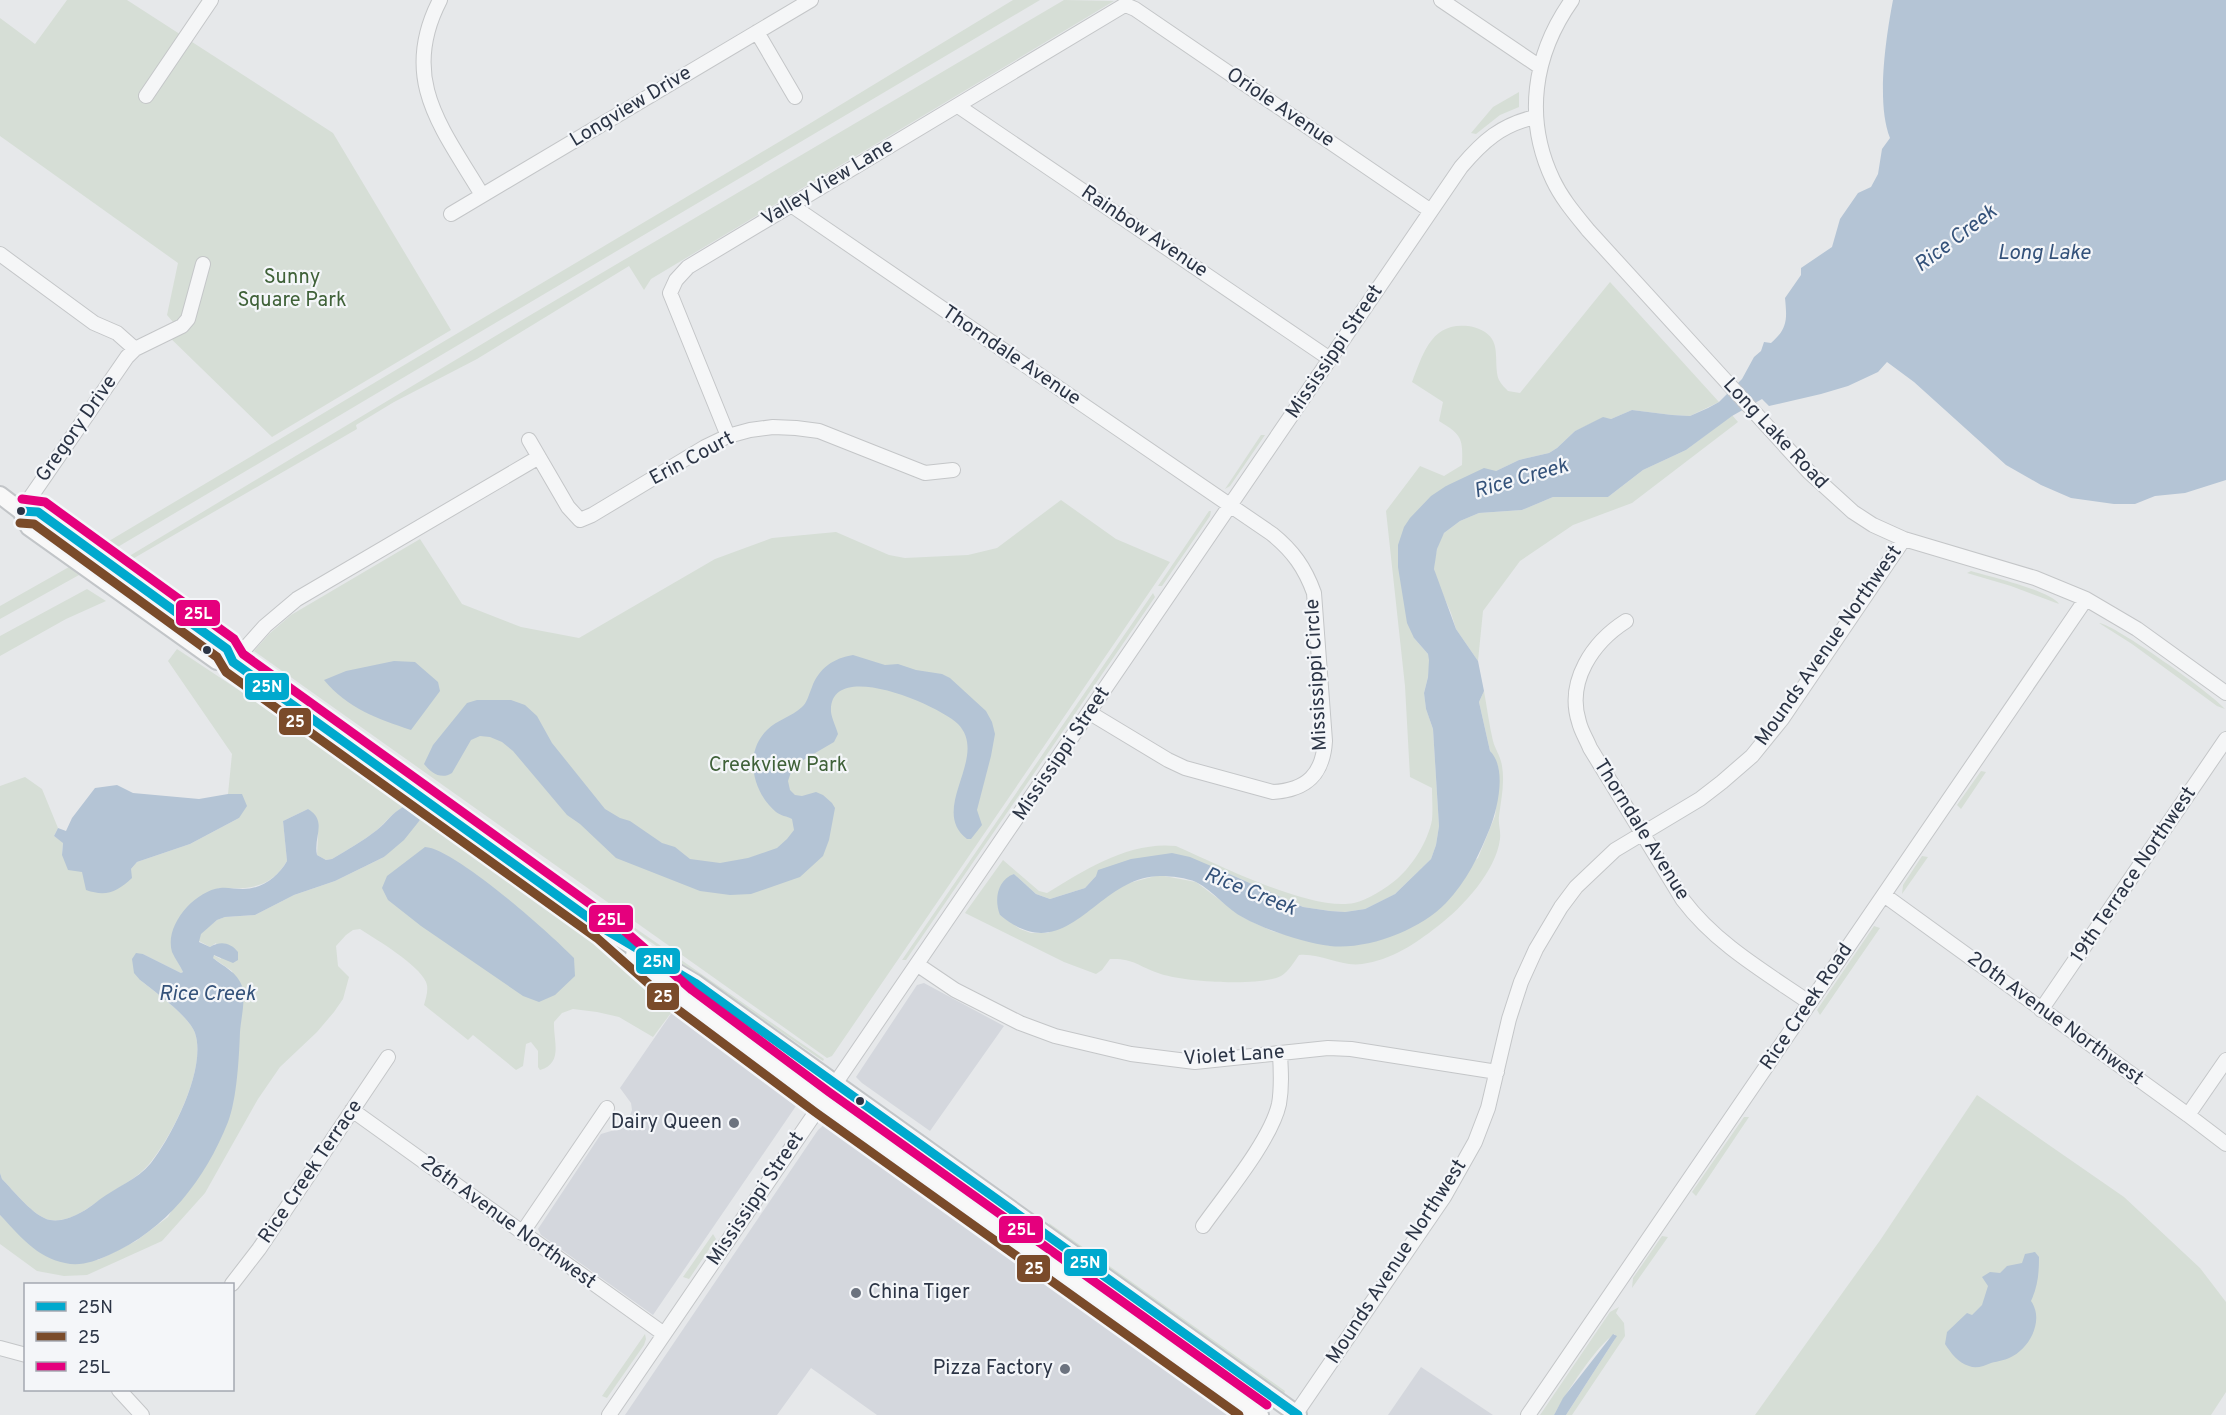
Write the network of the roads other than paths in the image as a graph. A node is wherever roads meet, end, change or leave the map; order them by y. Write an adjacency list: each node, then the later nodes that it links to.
1 (211, 0): 9 (street)
2 (440, 0): 13 (street)
3 (811, 0): 7 (street, Longview Drive)
4 (1441, 0): 8 (street)
5 (1572, 0): 8 (street, Long Lake Road)
6 (1128, 6): 11 (street, Valley View Lane); 15 (street, Oriole Avenue)
7 (757, 32): 10 (street); 13 (street, Longview Drive)
8 (1540, 67): 12 (street, Long Lake Road)
9 (146, 96)
10 (795, 97)
11 (958, 106): 14 (street, Valley View Lane); 20 (street, Rainbow Avenue)
12 (1535, 117): 15 (street, Mississippi Street); 28 (street, Long Lake Road)
13 (482, 195): 16 (street, Longview Drive)
14 (791, 205): 21 (street, Valley View Lane); 26 (street, Thorndale Avenue)
15 (1431, 211): 20 (street, Mississippi Street)
16 (451, 214)
17 (0, 254): 19 (street)
18 (203, 264): 19 (street)
19 (135, 348): 27 (street, Gregory Drive)
20 (1330, 359): 26 (street, Mississippi Street)
21 (728, 436): 23 (street, Erin Court); 24 (street, Erin Court)
22 (530, 440): 23 (street, Erin Court)
23 (539, 457): 31 (street)
24 (953, 471)
25 (0, 495): 27 (main road)
26 (1230, 507): 33 (street, Mississippi Street); 33 (street, Mississippi Circle)
27 (21, 511): 31 (main road)
28 (1904, 539): 29 (street, Long Lake Road); 35 (street, Mounds Avenue Northwest)
29 (2086, 600): 32 (street, Long Lake Road); 36 (street, Rice Creek Road)
30 (1626, 621): 35 (street, Thorndale Avenue)
31 (233, 662): 37 (main road)
32 (2226, 693)
33 (1090, 713): 38 (street, Mississippi Street)
34 (2226, 740): 40 (street, 19th Terrace Northwest)
35 (1643, 835): 39 (street, Thorndale Avenue); 44 (street, Mounds Avenue Northwest)
36 (1884, 896): 39 (street, Rice Creek Road); 40 (street, 20th Avenue Northwest)
37 (604, 929): 45 (main road); 46 (main road)
38 (918, 965): 41 (street, Violet Lane); 45 (street, Mississippi Street)
39 (1810, 1003): 62 (street, Rice Creek Road)
40 (2041, 1010): 49 (street, 20th Avenue Northwest)
41 (1280, 1053): 44 (street, Violet Lane); 51 (street)
42 (388, 1057): 48 (street, Rice Creek Terrace)
43 (2226, 1060): 49 (street)
44 (1497, 1072): 58 (street, Mounds Avenue Northwest)
45 (835, 1082): 46 (street, Mississippi Street); 58 (main road)
46 (822, 1102): 54 (street, Mississippi Street); 61 (main road)
47 (607, 1108): 52 (street)
48 (352, 1110): 52 (street, 26th Avenue Northwest); 53 (street, Rice Creek Terrace)
49 (2188, 1115): 50 (street, 20th Avenue Northwest)
50 (2226, 1144)
51 (1203, 1226)
52 (522, 1233): 54 (street, 26th Avenue Northwest)
53 (233, 1283)
54 (664, 1334): 60 (street, Mississippi Street)
55 (0, 1348): 56 (street)
56 (24, 1354)
57 (121, 1391): 59 (street)
58 (1296, 1414)
59 (142, 1415)
60 (609, 1415)
61 (1260, 1415)
62 (1528, 1415)

